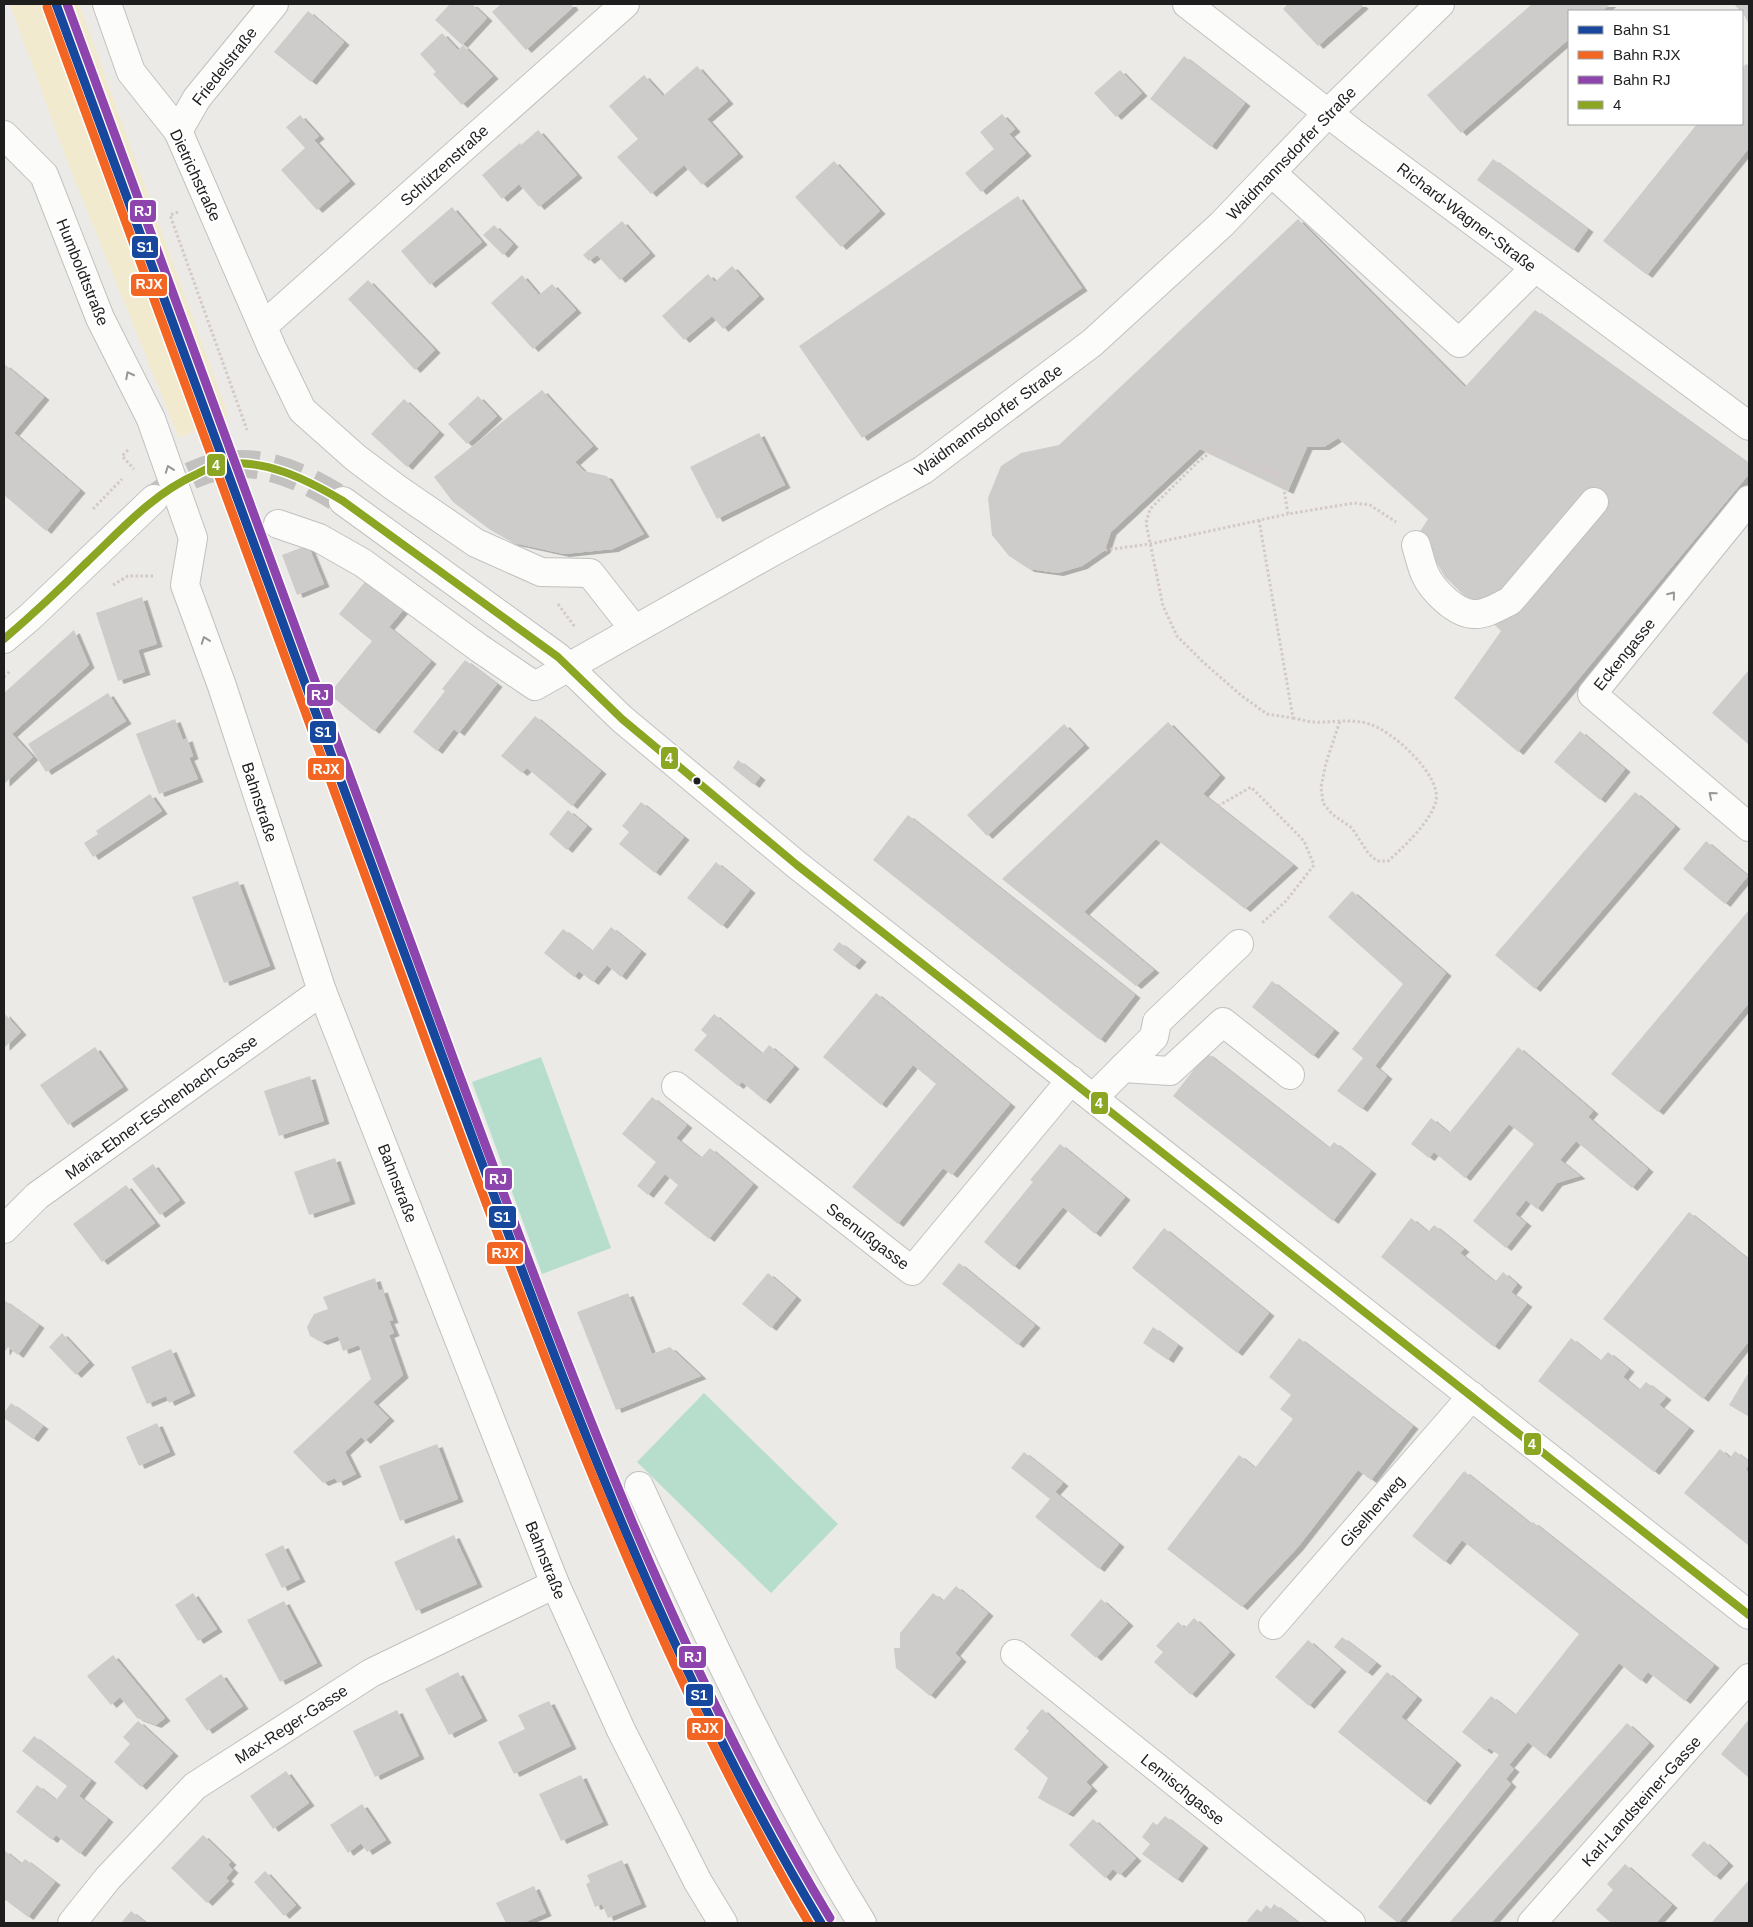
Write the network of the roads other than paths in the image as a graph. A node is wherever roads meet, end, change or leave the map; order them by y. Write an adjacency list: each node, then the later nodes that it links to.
1 (107, 4): 7 (street, Dietrichstraße)
2 (274, 4): 7 (street, Friedelstraße)
3 (625, 4): 11 (street, Schützenstraße)
4 (1187, 4): 6 (street, Richard-Wagner-Straße)
5 (1440, 4): 6 (street, Waidmannsdorfer Straße)
6 (1328, 113): 9 (street, Waidmannsdorfer Straße); 10 (street, Richard-Wagner-Straße)
7 (178, 131): 11 (street, Dietrichstraße)
8 (4, 135): 12 (street, Humboldtstraße, one-way to 8)
9 (1272, 173): 10 (street); 20 (street, Waidmannsdorfer Straße)
10 (1535, 268): 13 (street, Richard-Wagner-Straße)
11 (263, 326): 20 (street, Dietrichstraße)
12 (151, 419): 25 (street, Bahnstraße, one-way to 12)
13 (1749, 426)
14 (154, 499): 21 (street)
15 (1749, 500): 23 (street, Eckengasse, one-way to 15)
16 (343, 501): 22 (street)
17 (1594, 502): 19 (street)
18 (278, 524): 22 (street, Waidmannsdorfer Straße)
19 (1416, 545)
20 (634, 629): 22 (street, Waidmannsdorfer Straße)
21 (4, 639)
22 (569, 666): 28 (street)
23 (1749, 827)
24 (1239, 944): 26 (street)
25 (322, 991): 31 (street, Maria-Ebner-Eschenbach-Gasse); 34 (street, Bahnstraße)
26 (1123, 1068): 27 (street); 30 (street)
27 (1290, 1075)
28 (1071, 1080): 29 (street, Seenußgasse); 30 (street)
29 (676, 1086)
30 (1093, 1098): 32 (street)
31 (4, 1229)
32 (1472, 1396): 35 (street); 36 (street, Giselherweg)
33 (638, 1486): 41 (street)
34 (555, 1584): 39 (street, Max-Reger-Gasse); 40 (street, Bahnstraße)
35 (1749, 1615)
36 (1272, 1625)
37 (1015, 1654): 42 (street, Lemischgasse)
38 (1749, 1678): 43 (street, Karl-Landsteiner-Gasse)
39 (72, 1923)
40 (723, 1923)
41 (862, 1923)
42 (1351, 1923)
43 (1532, 1923)

